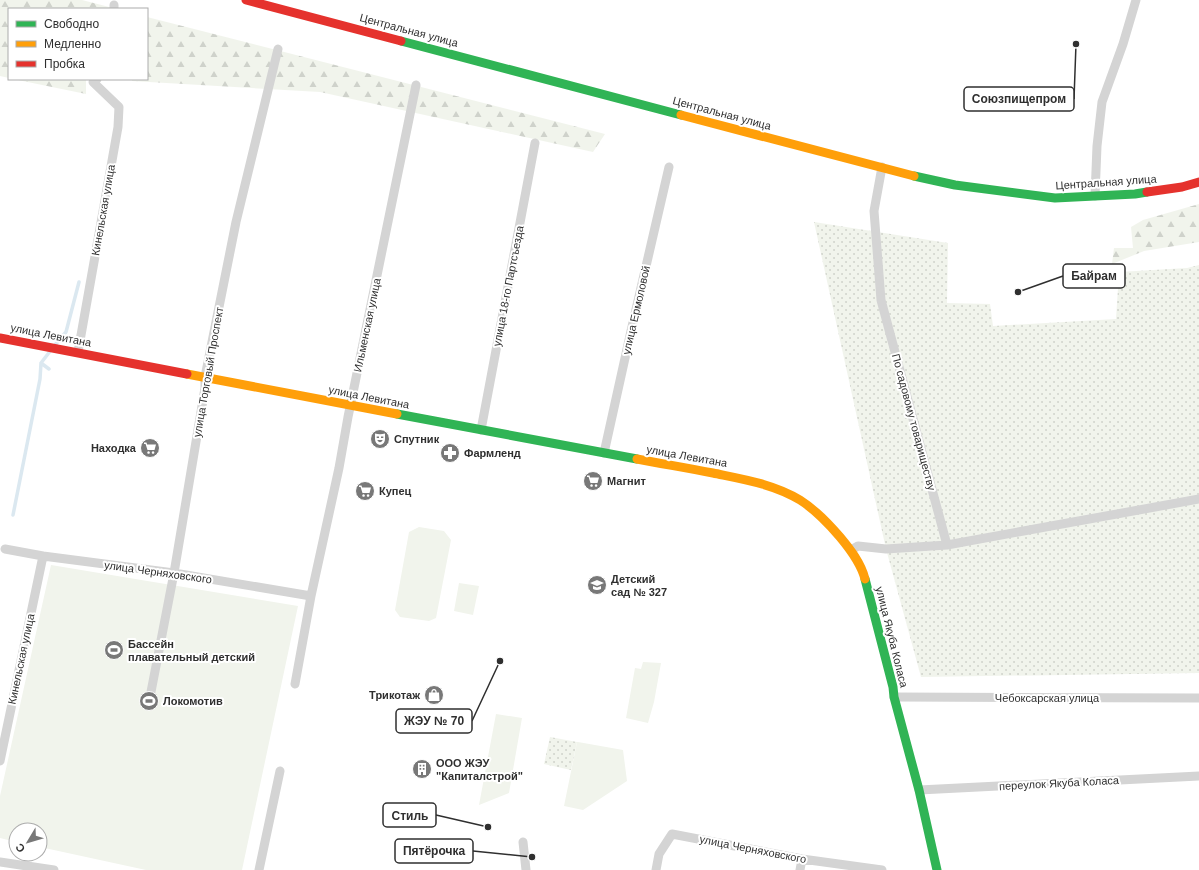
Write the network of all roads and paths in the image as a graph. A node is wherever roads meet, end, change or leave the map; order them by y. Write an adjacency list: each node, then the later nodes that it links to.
1 (246, 0): 8 (street, Центральная улица)
2 (1136, 0): 10 (street)
3 (278, 49): 13 (street, улица Торговый Проспект)
4 (96, 80): 12 (street, Кинельская улица)
5 (416, 85): 14 (street, Ильменская улица)
6 (535, 143): 15 (street, улица 18-го Партсъезда)
7 (669, 167): 16 (street, улица Ермоловой)
8 (882, 167): 10 (street, Центральная улица); 19 (street, По садовому товариществу)
9 (1199, 182): 10 (street, Центральная улица)
10 (1095, 196)
11 (0, 338): 12 (street, улица Левитана)
12 (78, 352): 13 (street, улица Левитана)
13 (205, 377): 14 (street, улица Левитана); 23 (street, улица Торговый Проспект)
14 (350, 406): 15 (street, улица Левитана); 24 (street, Ильменская улица)
15 (481, 430): 16 (street, улица Левитана)
16 (604, 453): 17 (street, улица Левитана)
17 (734, 477): 21 (street, улица Якуба Коласа)
18 (1199, 499): 19 (street)
19 (947, 545): 21 (street)
20 (5, 549): 22 (street, улица Черняховского)
21 (851, 550): 27 (street, улица Якуба Коласа)
22 (43, 556): 23 (street, улица Черняховского); 29 (street, Кинельская улица)
23 (174, 572): 24 (street, улица Черняховского); 26 (street, улица Торговый Проспект)
24 (311, 596): 25 (street, Ильменская улица)
25 (295, 684)
26 (150, 697)
27 (894, 697): 28 (street, Чебоксарская улица); 32 (street, улица Якуба Коласа)
28 (1199, 698)
29 (0, 761)
30 (280, 771): 37 (street)
31 (1199, 776): 32 (street, переулок Якуба Коласа)
32 (919, 790): 42 (street, улица Якуба Коласа)
33 (523, 842): 38 (street)
34 (802, 859): 39 (street, улица Черняховского); 40 (street); 41 (street, улица Черняховского)
35 (0, 862): 36 (street)
36 (54, 870)
37 (258, 870)
38 (526, 870)
39 (656, 870)
40 (800, 870)
41 (882, 870)
42 (937, 870)

